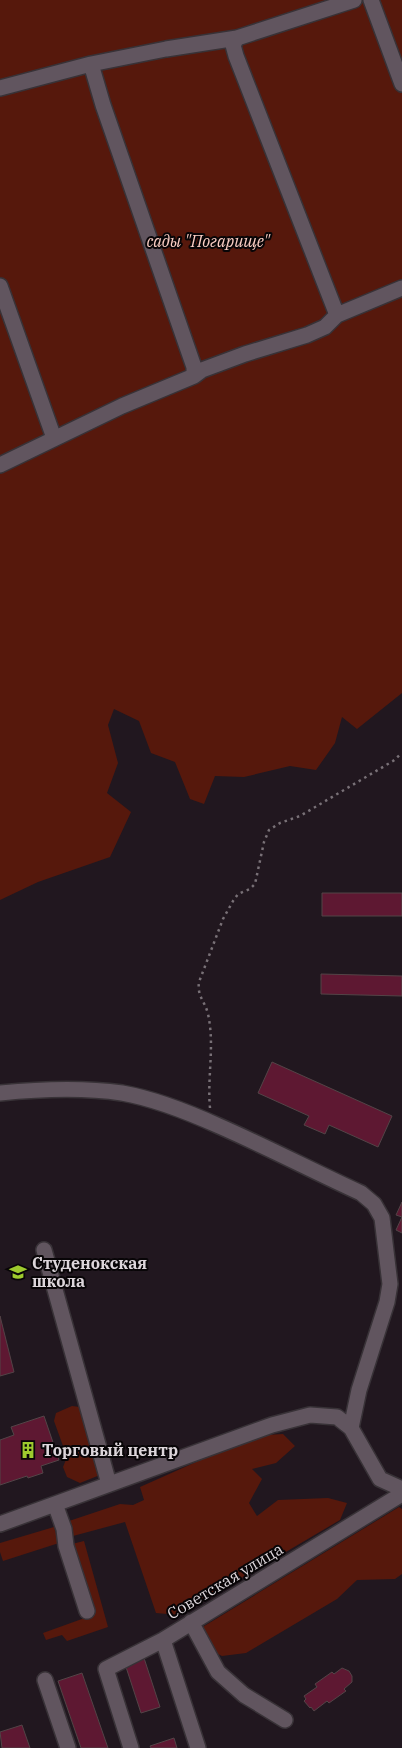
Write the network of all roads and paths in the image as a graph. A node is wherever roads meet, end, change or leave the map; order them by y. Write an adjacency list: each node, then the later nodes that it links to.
1 (354, 0): 3 (street)
2 (371, 0): 5 (street)
3 (237, 38): 4 (street); 9 (street)
4 (91, 64): 6 (street); 10 (street)
5 (402, 84)
6 (0, 88)
7 (0, 286): 11 (street)
8 (402, 288): 9 (street)
9 (337, 315): 10 (street)
10 (194, 376): 11 (street)
11 (54, 438): 12 (street)
12 (0, 465)
13 (402, 753): 15 (path)
14 (0, 1093): 15 (street)
15 (218, 1125): 17 (street)
16 (44, 1250): 18 (street)
17 (351, 1428): 18 (street); 19 (street)
18 (108, 1484): 21 (street)
19 (402, 1489)
20 (402, 1494): 24 (street, Советская улица)
21 (56, 1504): 22 (street); 23 (street)
22 (0, 1524)
23 (87, 1611)
24 (192, 1622): 25 (street, Советская улица); 27 (street)
25 (163, 1640): 29 (street); 30 (street, Советская улица)
26 (45, 1680): 28 (street)
27 (285, 1720)
28 (68, 1748)
29 (131, 1748)
30 (198, 1748)

